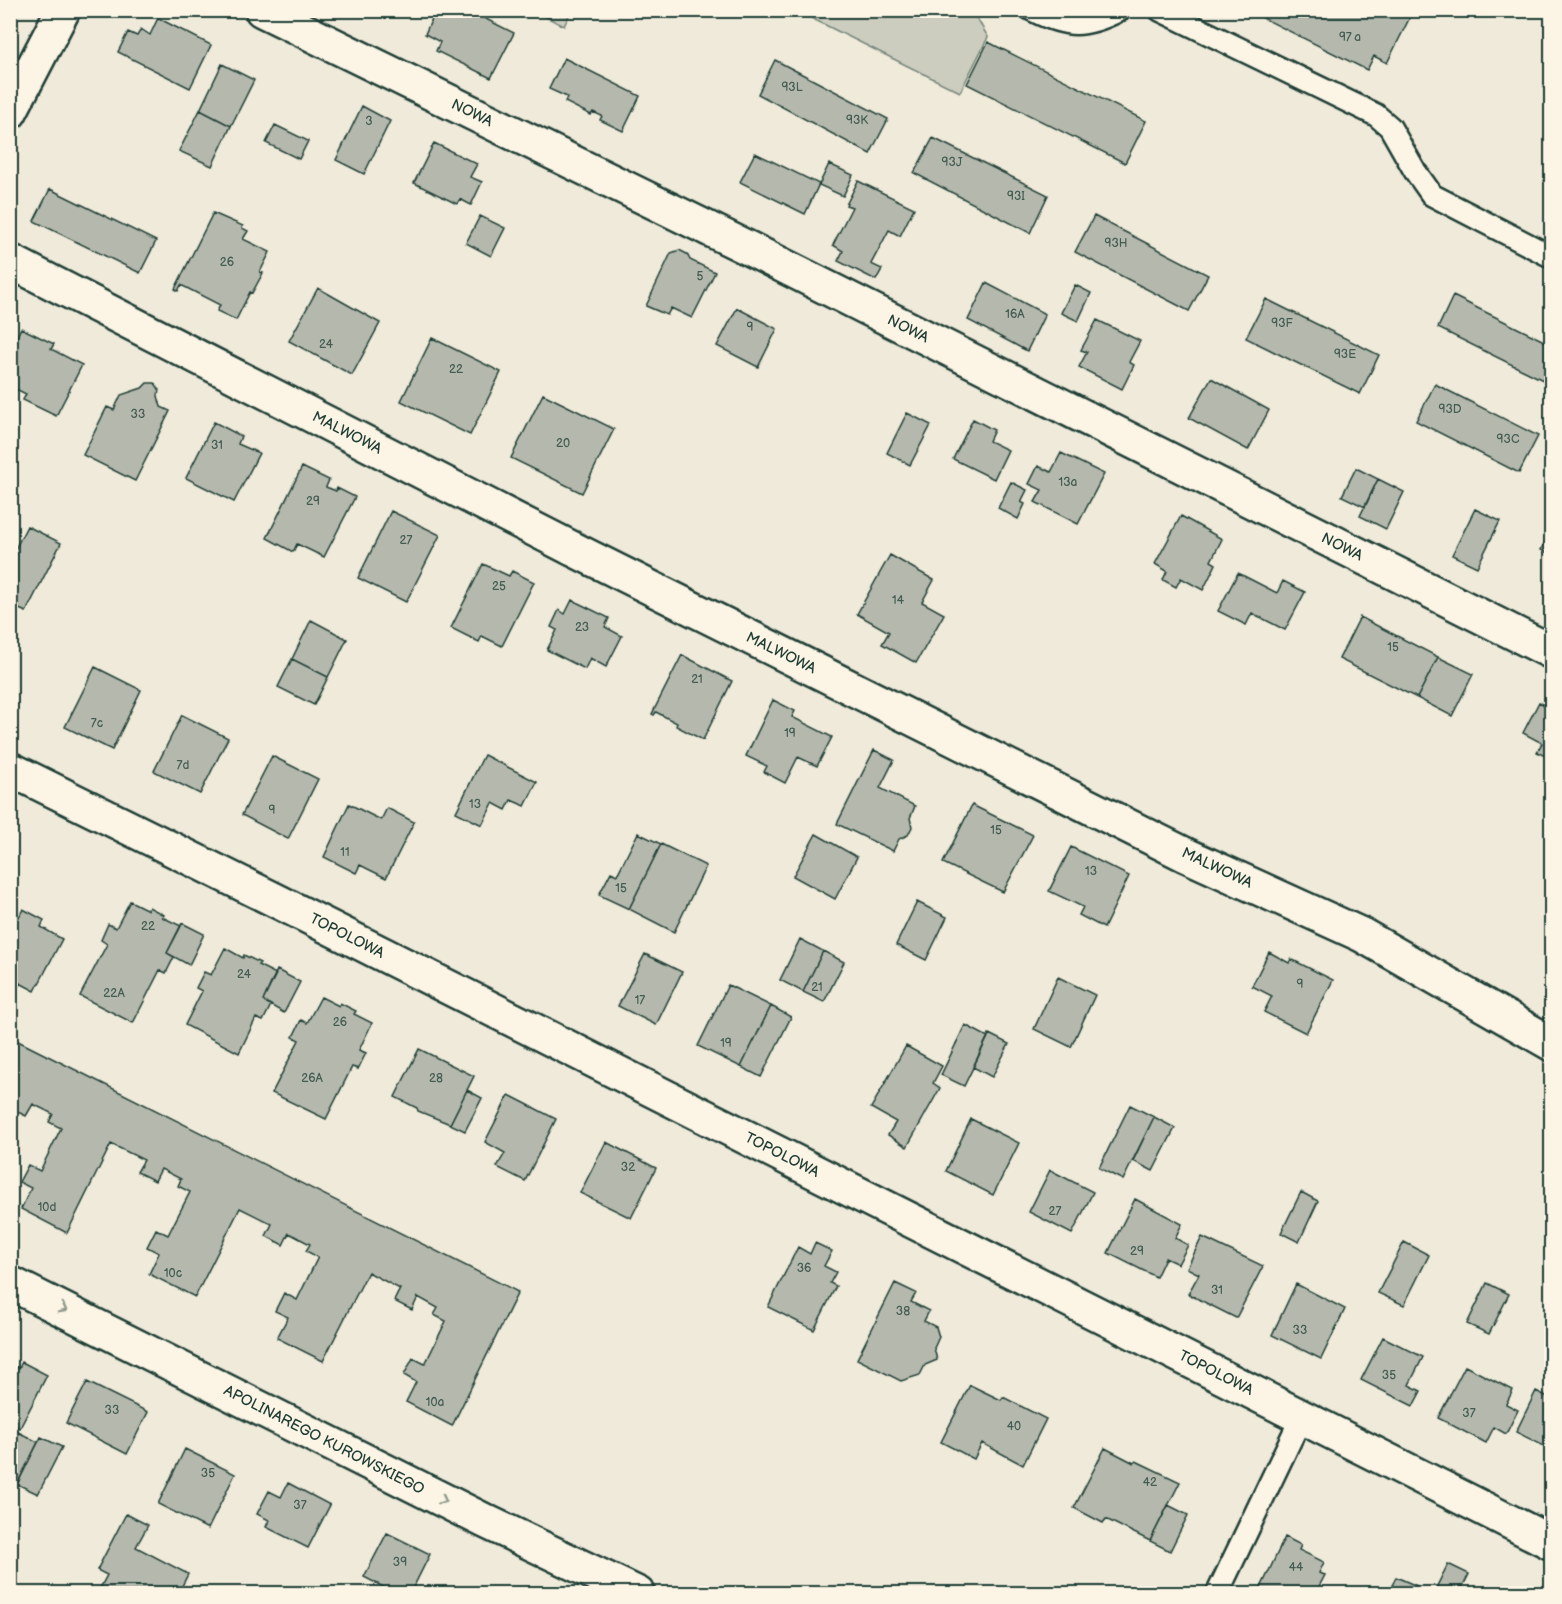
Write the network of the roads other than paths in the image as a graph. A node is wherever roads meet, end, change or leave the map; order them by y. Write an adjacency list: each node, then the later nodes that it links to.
1 (63, 10): 6 (street)
2 (262, 10): 9 (street, NOWA)
3 (1032, 10): 4 (lane)
4 (1120, 10)
5 (1160, 10): 7 (lane)
6 (10, 112)
7 (1551, 257)
8 (10, 261): 11 (street, MALWOWA)
9 (1551, 652)
10 (10, 769): 13 (street, TOPOLOWA)
11 (1551, 1044)
12 (10, 1283): 15 (street, APOLINAREGO KUROWSKIEGO, one-way to 15)
13 (1302, 1416): 14 (street, TOPOLOWA); 16 (lane)
14 (1551, 1543)
15 (638, 1593)
16 (1217, 1593)

